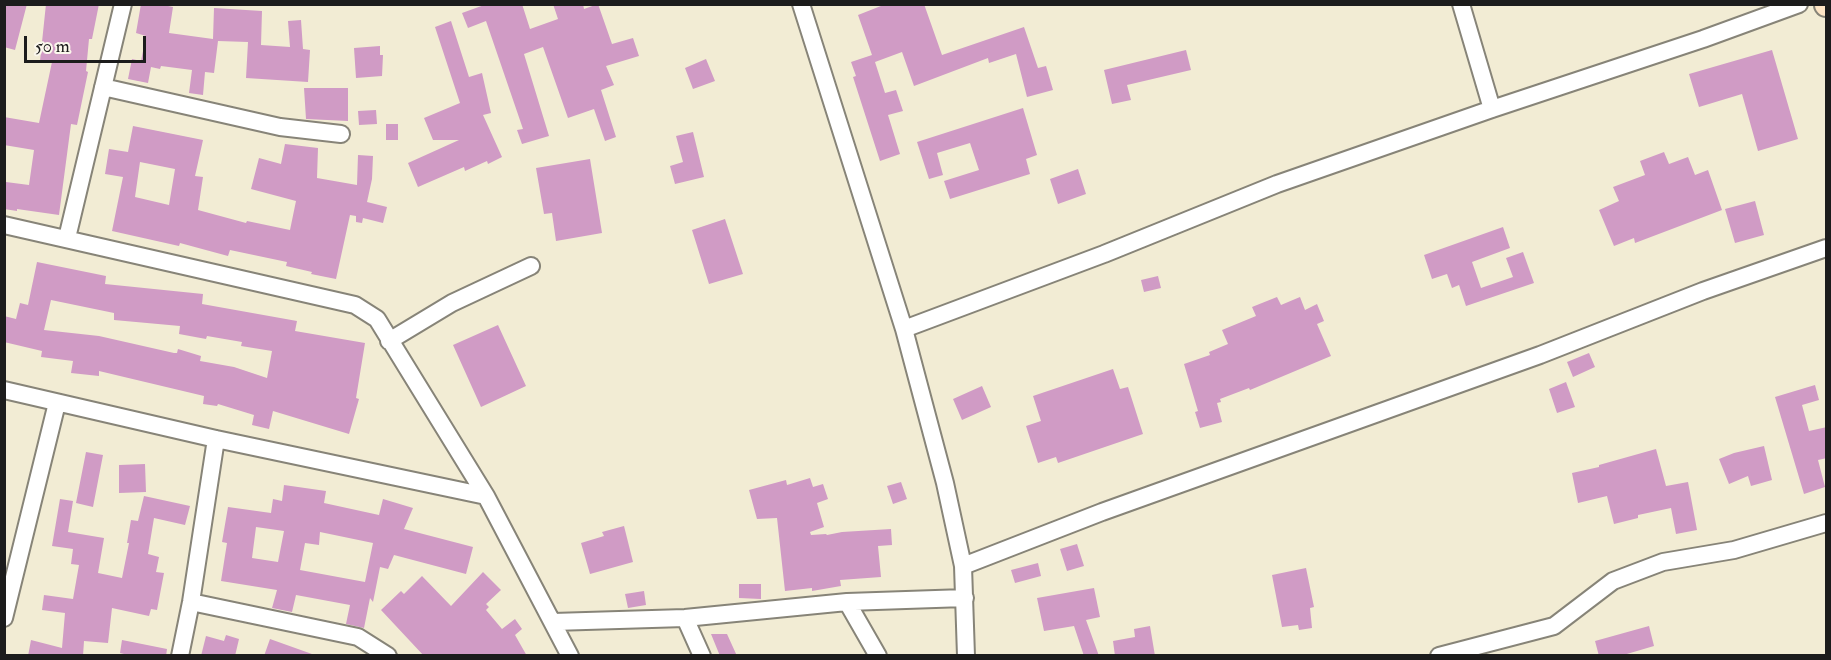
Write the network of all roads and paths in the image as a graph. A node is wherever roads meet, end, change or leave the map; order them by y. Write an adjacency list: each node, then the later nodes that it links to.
1 (123, 4): 5 (street)
2 (801, 4): 12 (street)
3 (1461, 4): 6 (street)
4 (1799, 4): 6 (street)
5 (103, 87): 7 (street); 9 (street)
6 (1492, 109): 12 (street)
7 (341, 134)
8 (4, 225): 9 (street)
9 (67, 238): 13 (street)
10 (1827, 248): 19 (street)
11 (531, 266): 13 (street)
12 (904, 329): 19 (street)
13 (389, 341): 17 (street)
14 (4, 390): 15 (street)
15 (57, 403): 16 (street); 23 (street)
16 (216, 440): 17 (street); 21 (street)
17 (486, 496): 25 (street)
18 (1827, 523): 32 (street)
19 (963, 566): 20 (street)
20 (965, 598): 22 (street); 31 (street)
21 (191, 602): 26 (street); 27 (street)
22 (847, 602): 24 (street); 30 (street)
23 (4, 618)
24 (685, 618): 25 (street); 29 (street)
25 (554, 622): 28 (street)
26 (387, 655)
27 (180, 656)
28 (570, 656)
29 (702, 656)
30 (878, 656)
31 (966, 656)
32 (1439, 656)

